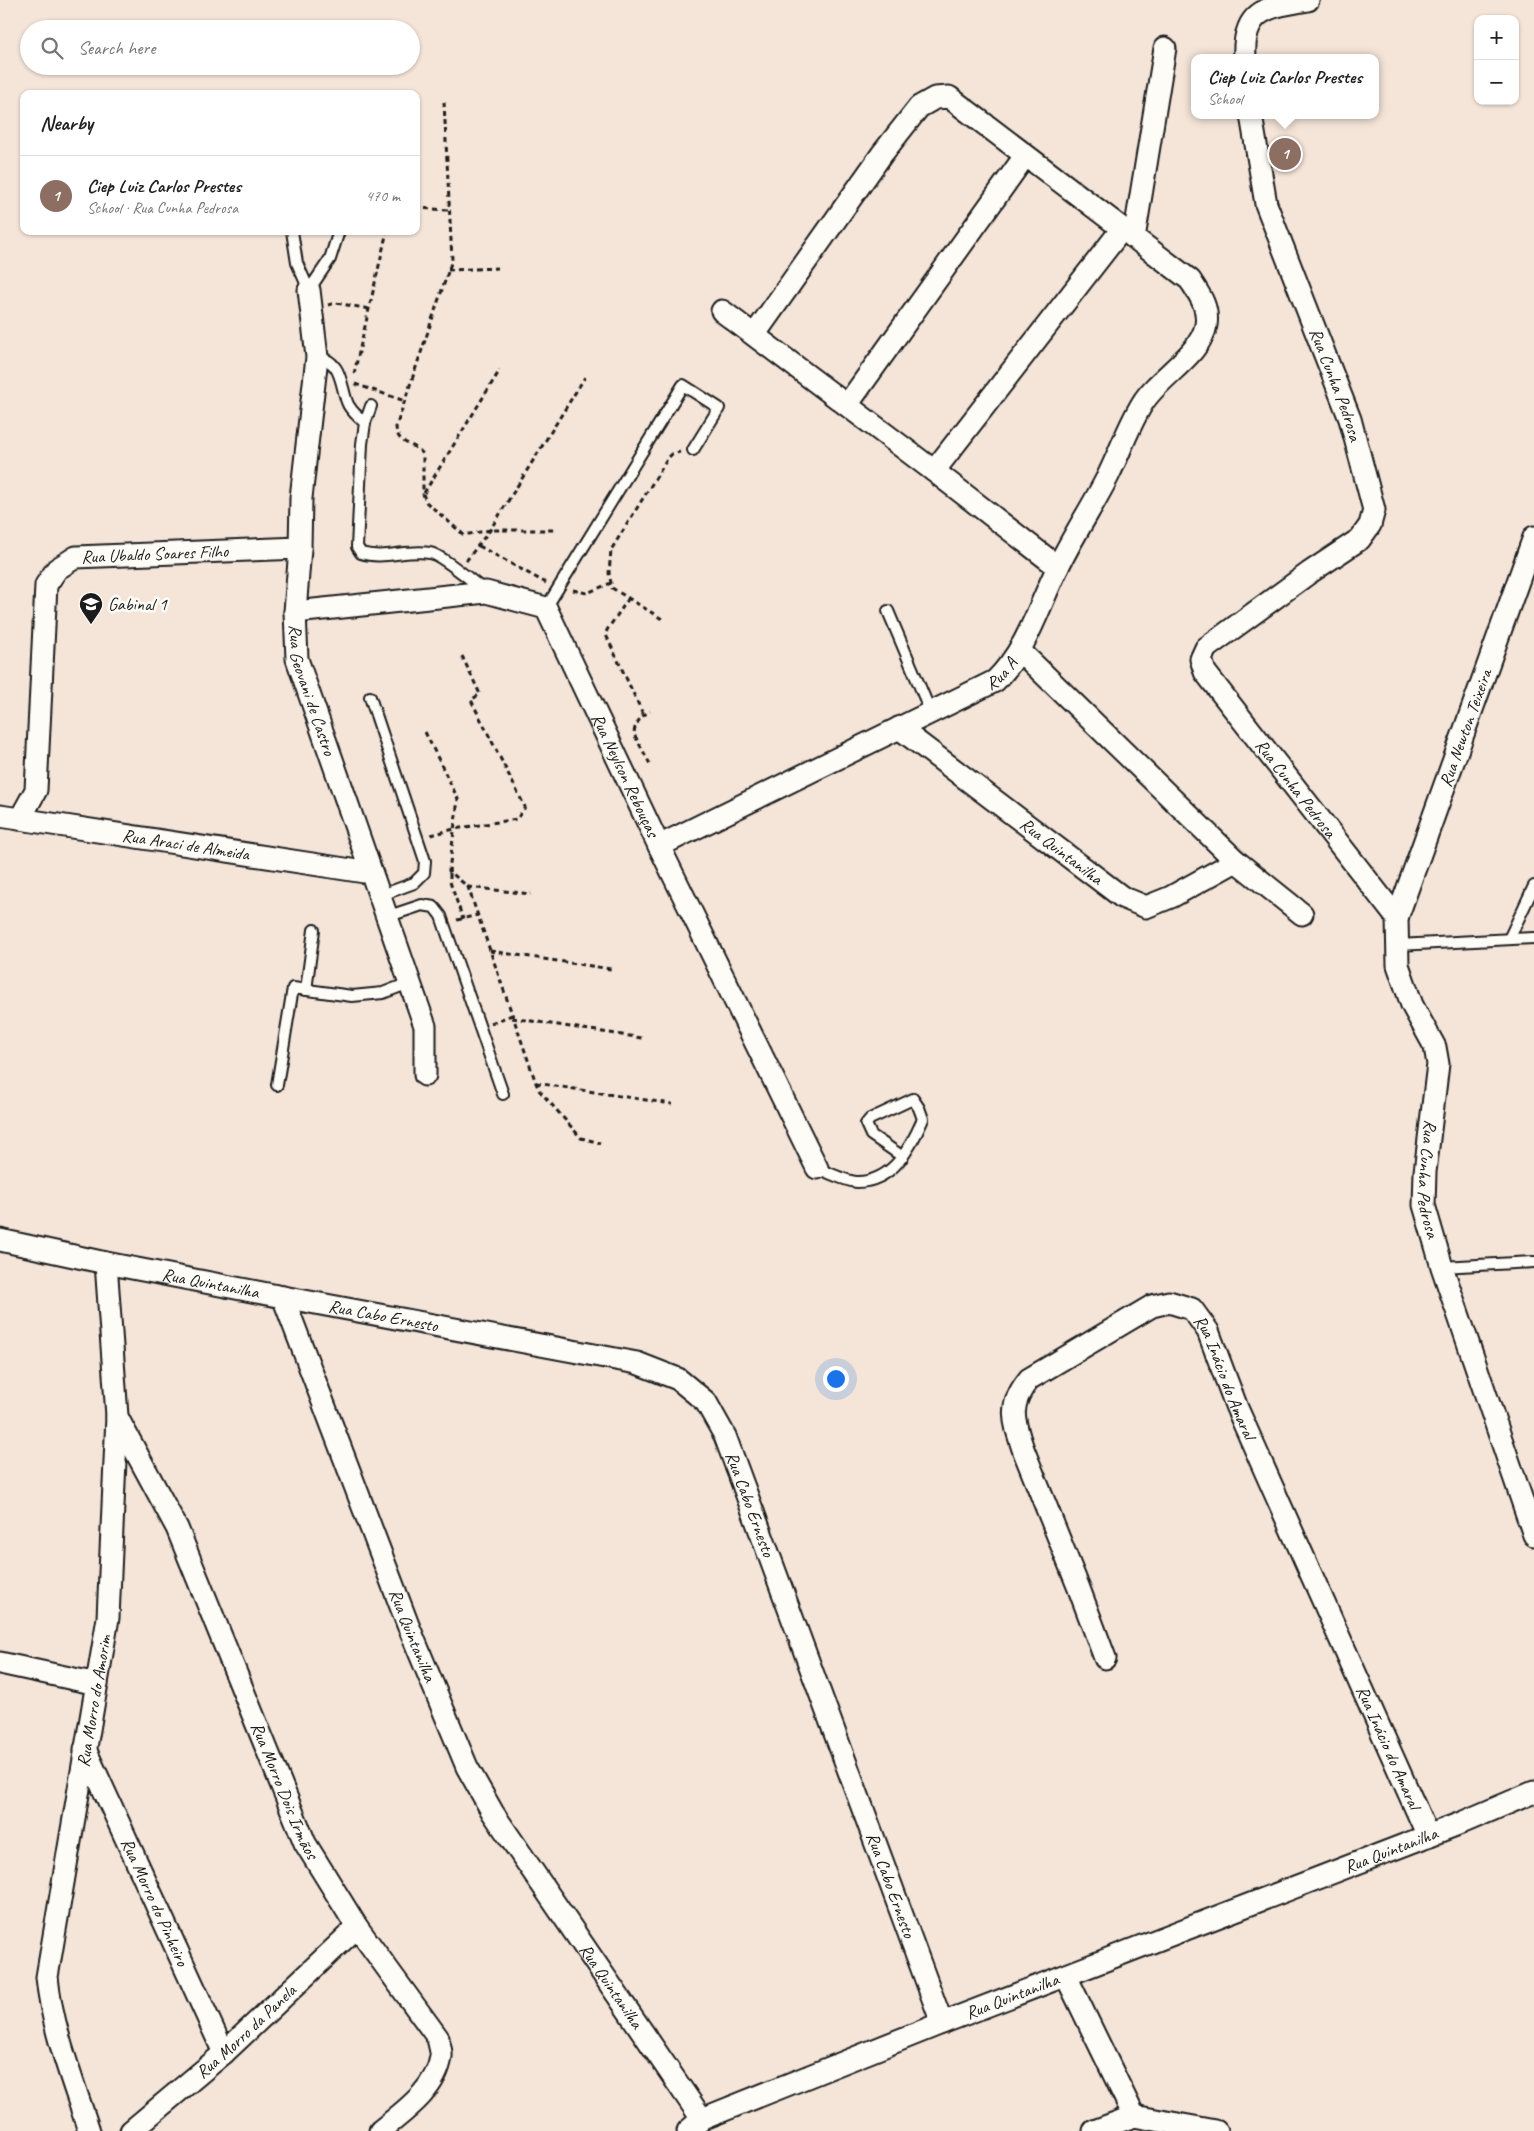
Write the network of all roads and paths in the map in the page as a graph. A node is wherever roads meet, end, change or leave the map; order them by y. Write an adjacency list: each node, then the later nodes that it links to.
1 (1308, 0): 3 (street)
2 (1165, 48): 9 (street)
3 (1245, 53)
4 (444, 102): 8 (path)
5 (1252, 119): 69 (street, Rua Cunha Pedrosa)
6 (1025, 156): 9 (street); 18 (street); 23 (street)
7 (420, 208): 8 (path)
8 (449, 210): 14 (path)
9 (1128, 234): 27 (street); 34 (street)
10 (293, 235): 15 (lane)
11 (338, 235): 15 (lane)
12 (387, 235): 16 (path)
13 (500, 268): 14 (path)
14 (448, 270): 22 (path)
15 (310, 298): 16 (path); 19 (street, Rua Geovani de Castro)
16 (370, 309): 22 (path)
17 (722, 311): 18 (street)
18 (755, 334): 23 (street)
19 (317, 358): 25 (lane); 33 (street, Rua Geovani de Castro)
20 (500, 370): 28 (path)
21 (584, 376): 29 (path)
22 (404, 401): 28 (path)
23 (847, 405): 27 (street)
24 (371, 406): 25 (lane)
25 (365, 423): 35 (lane)
26 (693, 450): 36 (path); 37 (lane)
27 (934, 471): 34 (street)
28 (423, 494): 29 (path)
29 (490, 530): 30 (path); 32 (path)
30 (557, 530)
31 (1534, 537): 69 (street, Rua Newton Teixeira)
32 (479, 546): 35 (path); 37 (path)
33 (300, 548): 42 (street, Rua Geovani de Castro); 53 (street, Rua Ubaldo Soares Filho)
34 (1058, 567): 44 (street)
35 (458, 571): 38 (lane)
36 (611, 582): 37 (path); 39 (path)
37 (558, 589): 40 (lane)
38 (486, 592): 40 (street); 42 (street)
39 (629, 598): 43 (path); 49 (path)
40 (546, 608): 58 (street, Rua Neylson Rebouças)
41 (888, 611): 48 (lane)
42 (295, 612): 60 (street, Rua Geovani de Castro)
43 (662, 619)
44 (1020, 651): 48 (street, Rua A); 59 (street, Rua A)
45 (462, 656): 56 (path)
46 (370, 697): 65 (lane)
47 (650, 711): 49 (path)
48 (931, 713): 50 (street, Rua A)
49 (643, 714): 52 (path)
50 (899, 728): 58 (street, Rua A); 59 (street, Rua Quintanilha)
51 (425, 732): 56 (path)
52 (650, 764)
53 (36, 790): 54 (street, Rua Ubaldo Soares Filho); 55 (street)
54 (10, 817): 55 (street, Rua Araci de Almeida)
55 (57, 824): 60 (street, Rua Araci de Almeida)
56 (454, 829): 57 (path); 61 (path)
57 (428, 838)
58 (659, 846): 90 (street, Rua Neylson Rebouças)
59 (1236, 861): 66 (street, Rua A)
60 (371, 873): 65 (street, Rua Geovani de Castro)
61 (450, 873): 63 (path); 70 (path)
62 (1534, 886): 74 (lane)
63 (468, 887): 64 (path); 67 (path)
64 (531, 894)
65 (379, 896): 68 (street, Rua Geovani de Castro)
66 (1302, 914)
67 (478, 915): 70 (path); 76 (path)
68 (386, 917): 78 (street, Rua Geovani de Castro); 81 (lane)
69 (1397, 918): 75 (street, Rua Cunha Pedrosa)
70 (463, 919): 71 (path)
71 (458, 921)
72 (314, 930): 79 (lane)
73 (1534, 938): 74 (lane)
74 (1509, 939): 75 (lane)
75 (1398, 945): 94 (street, Rua Cunha Pedrosa)
76 (490, 951): 77 (path); 80 (path)
77 (611, 969)
78 (410, 983): 79 (lane); 83 (street, Rua Geovani de Castro)
79 (306, 990): 85 (lane)
80 (512, 1017): 81 (path); 82 (path); 84 (path)
81 (480, 1026): 86 (lane)
82 (642, 1038)
83 (425, 1075)
84 (536, 1083): 87 (path); 88 (path)
85 (277, 1085)
86 (503, 1094)
87 (672, 1104)
88 (600, 1142)
89 (902, 1156): 89 (lane); 90 (lane)
90 (817, 1168)
91 (0, 1240): 93 (street, Rua Quintanilha)
92 (1534, 1262): 94 (lane)
93 (106, 1263): 95 (street, Rua Quintanilha); 96 (street, Rua Morro do Amorim)
94 (1442, 1267): 97 (street, Rua Cunha Pedrosa)
95 (283, 1297): 106 (street, Rua Cabo Ernesto); 109 (street, Rua Quintanilha)
96 (117, 1416): 100 (street, Rua Morro do Amorim); 104 (street, Rua Morro Dois Irmãos)
97 (1534, 1535)
98 (1105, 1658): 103 (street, Rua Inácio do Amaral)
99 (0, 1663): 100 (street)
100 (97, 1684): 101 (street, Rua Morro do Amorim)
101 (85, 1749): 107 (street, Rua Morro do Pinheiro); 110 (street, Rua Morro do Amorim)
102 (1534, 1792): 103 (street, Rua Quintanilha)
103 (1428, 1836): 105 (street, Rua Quintanilha)
104 (357, 1927): 107 (street, Rua Morro da Panela); 112 (street, Rua Morro Dois Irmãos)
105 (1066, 1976): 106 (street, Rua Quintanilha); 108 (street)
106 (942, 2022): 109 (street, Rua Quintanilha)
107 (224, 2052): 111 (street, Rua Morro da Panela)
108 (1134, 2116): 113 (street); 114 (street)
109 (695, 2125)
110 (89, 2131)
111 (131, 2131)
112 (380, 2131)
113 (1094, 2131)
114 (1216, 2131)

